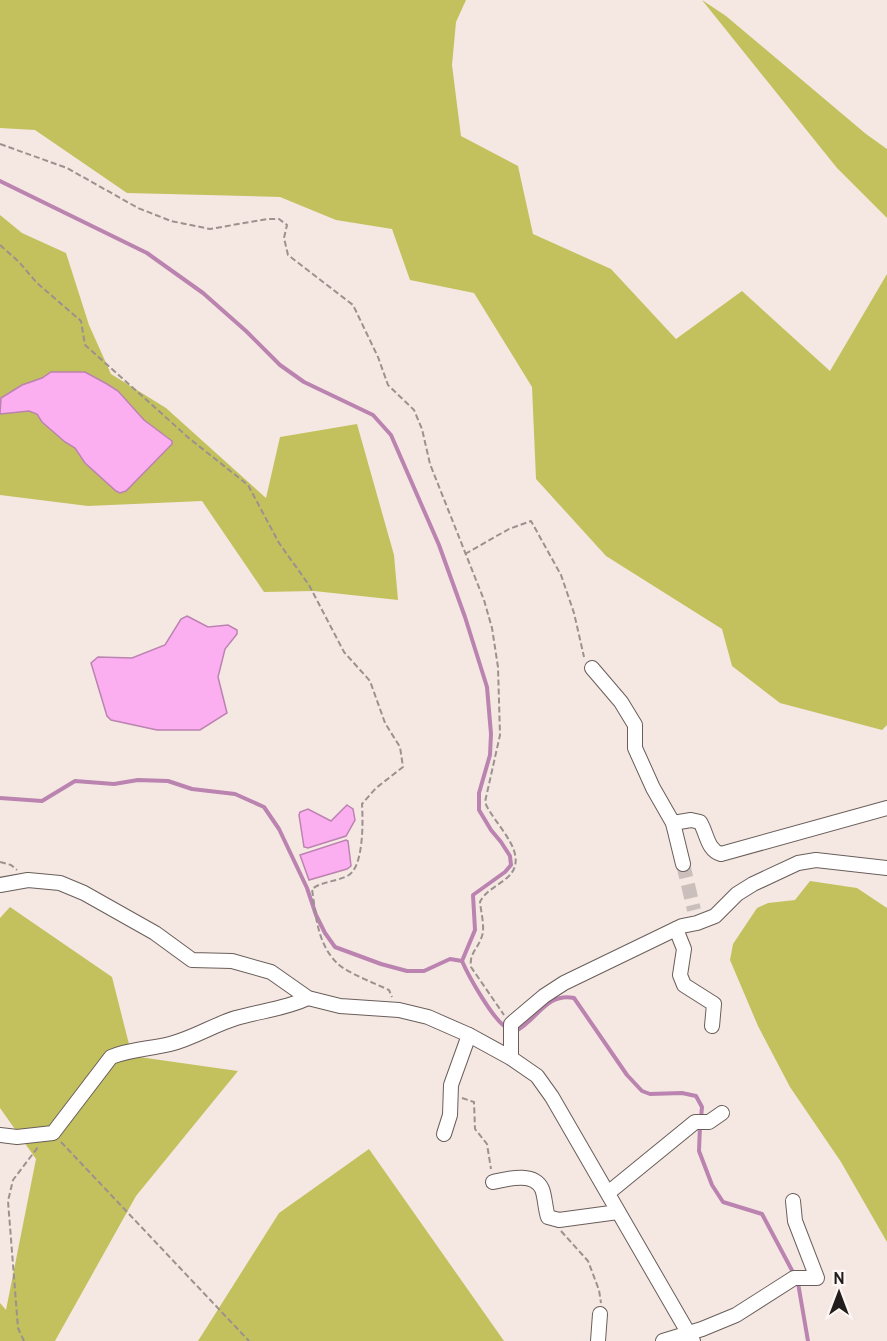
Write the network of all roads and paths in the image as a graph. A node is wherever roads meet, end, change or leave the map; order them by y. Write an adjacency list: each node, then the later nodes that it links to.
1 (0, 144): 3 (path)
2 (0, 245): 12 (path)
3 (465, 554): 4 (path); 13 (path)
4 (592, 668): 6 (street)
5 (887, 808): 6 (street)
6 (673, 823): 7 (street)
7 (683, 864)
8 (887, 868): 10 (street)
9 (0, 885): 11 (street)
10 (676, 929): 13 (street); 14 (street)
11 (308, 998): 12 (street); 19 (street)
12 (399, 1010): 15 (street)
13 (511, 1024): 16 (street)
14 (712, 1026)
15 (469, 1035): 16 (street); 17 (street)
16 (511, 1058): 23 (street)
17 (450, 1096): 20 (street); 22 (path)
18 (722, 1113): 23 (street)
19 (52, 1133): 21 (street); 29 (path); 30 (path)
20 (444, 1134)
21 (0, 1135)
22 (493, 1182): 26 (street)
23 (608, 1194): 25 (street)
24 (794, 1201): 28 (street)
25 (618, 1212): 26 (street); 28 (street)
26 (559, 1220): 27 (path)
27 (600, 1314): 31 (street)
28 (691, 1337): 32 (street)
29 (24, 1341)
30 (249, 1341)
31 (598, 1341)
32 (663, 1341)

